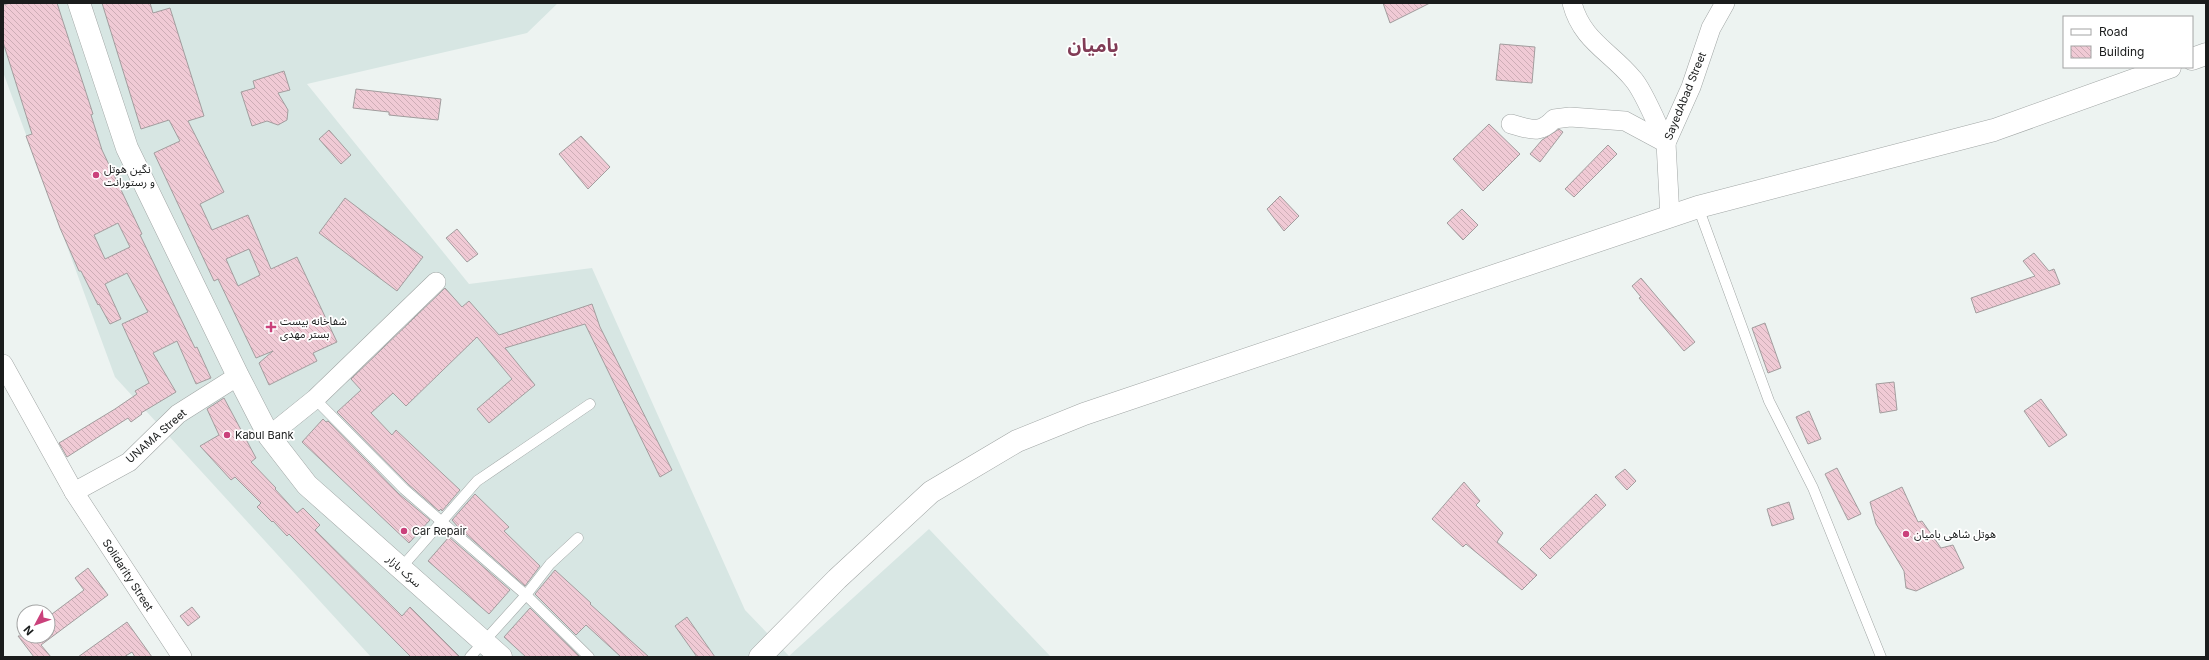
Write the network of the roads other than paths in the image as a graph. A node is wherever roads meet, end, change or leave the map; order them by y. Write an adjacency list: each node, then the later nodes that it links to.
1 (79, 3): 13 (street, سرک بازار)
2 (1572, 3): 8 (street)
3 (1725, 3): 8 (street, SayedAbad Street)
4 (2206, 54): 5 (street)
5 (2193, 59)
6 (2167, 68): 9 (street)
7 (1511, 124): 8 (street)
8 (1666, 143): 10 (street, SayedAbad Street)
9 (1698, 207): 10 (street); 27 (lane)
10 (1670, 217): 26 (street)
11 (436, 282): 14 (street)
12 (3, 364): 17 (street)
13 (238, 376): 16 (street, سرک بازار); 17 (street, UNAMA Street)
14 (315, 399): 16 (street); 18 (lane)
15 (590, 404): 18 (lane)
16 (269, 436): 20 (street, سرک بازار)
17 (74, 492): 23 (street, Solidarity Street)
18 (442, 522): 20 (lane); 21 (lane)
19 (578, 538): 21 (lane)
20 (401, 568): 22 (street, سرک بازار)
21 (526, 595): 22 (lane); 25 (lane)
22 (477, 649): 24 (street, سرک بازار)
23 (182, 657)
24 (501, 657)
25 (589, 657)
26 (760, 657)
27 (1881, 657)

